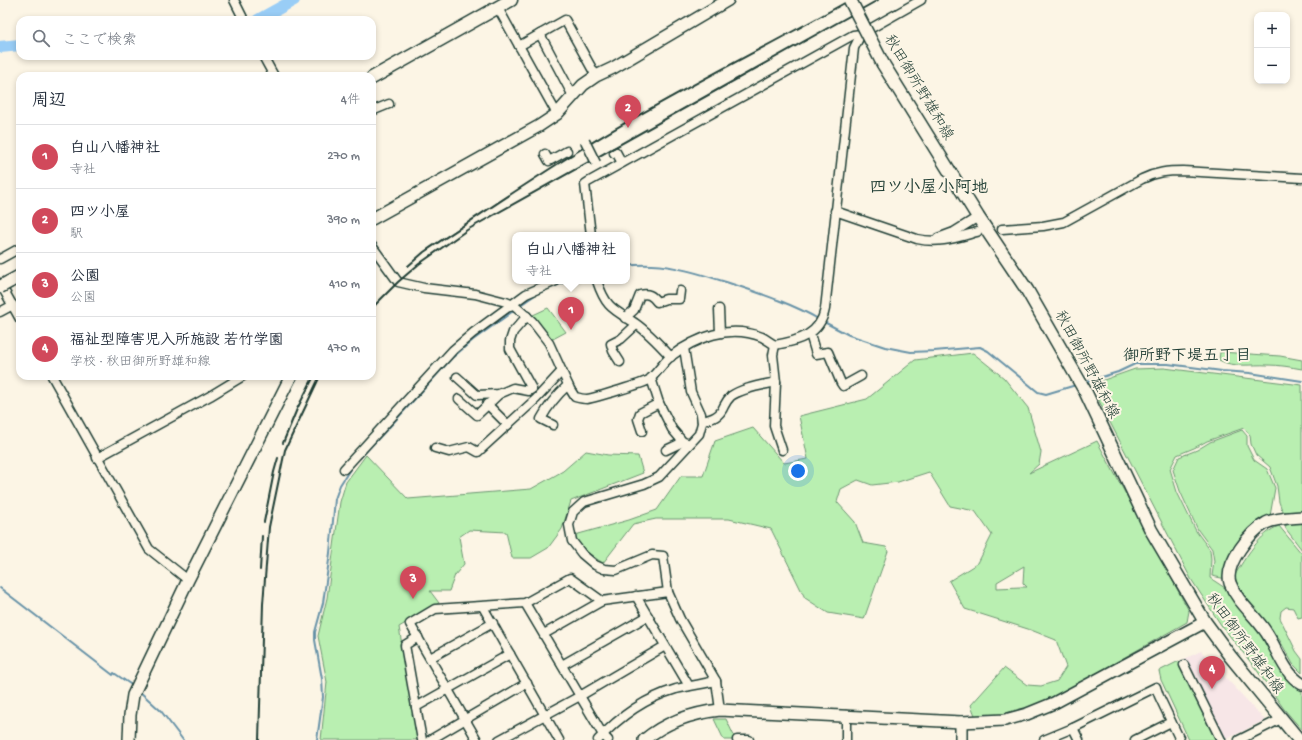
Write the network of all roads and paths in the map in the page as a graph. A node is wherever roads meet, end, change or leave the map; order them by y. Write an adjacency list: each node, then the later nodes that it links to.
1 (234, 0): 7 (street)
2 (511, 0): 6 (main road)
3 (728, 0): 14 (street)
4 (850, 0): 28 (main road, 秋田御所野雄和線, bridge)
5 (922, 0): 9 (street)
6 (498, 8): 10 (street); 13 (main road)
7 (242, 16)
8 (540, 34): 10 (street); 14 (street); 15 (street)
9 (861, 34): 24 (street); 26 (street)
10 (519, 46): 18 (street)
11 (265, 60): 12 (street)
12 (272, 72)
13 (376, 76)
14 (596, 76): 15 (street)
15 (573, 96): 18 (street)
16 (389, 104): 17 (street)
17 (376, 109)
18 (557, 114): 27 (street)
19 (585, 141): 23 (street, bridge)
20 (567, 151): 22 (street)
21 (614, 152): 24 (street)
22 (545, 154)
23 (596, 163)
24 (622, 163): 30 (street)
25 (1302, 178): 29 (street)
26 (835, 211): 32 (street); 48 (street)
27 (376, 217)
28 (978, 217): 32 (street); 86 (main road, 秋田御所野雄和線)
29 (1002, 229)
30 (591, 232)
31 (977, 232): 32 (street)
32 (930, 242)
33 (16, 250): 35 (street)
34 (376, 252): 41 (street)
35 (0, 258)
36 (7, 282): 40 (street)
37 (549, 284): 41 (street)
38 (598, 284): 45 (street)
39 (680, 291): 45 (street)
40 (13, 305): 43 (street); 44 (street)
41 (519, 309): 53 (street); 62 (street); 77 (street)
42 (719, 309): 47 (street)
43 (16, 310)
44 (0, 312)
45 (625, 318): 46 (street)
46 (636, 325): 51 (street); 52 (street)
47 (720, 333): 49 (street); 50 (street)
48 (810, 334): 49 (street); 54 (street)
49 (774, 345): 60 (street)
50 (684, 348): 51 (street); 68 (street)
51 (671, 357): 56 (street)
52 (620, 362)
53 (562, 371): 61 (street); 64 (street)
54 (861, 376)
55 (457, 377): 63 (street)
56 (651, 378): 61 (street); 66 (street)
57 (54, 380): 76 (street)
58 (236, 380): 76 (street)
59 (289, 380): 79 (street)
60 (776, 382): 68 (street); 75 (street)
61 (568, 385): 70 (street)
62 (532, 389): 63 (street); 64 (street)
63 (500, 394): 67 (street)
64 (539, 394): 69 (street)
65 (460, 399): 67 (street)
66 (659, 402): 71 (street); 72 (street)
67 (487, 404): 69 (street)
68 (702, 421): 72 (street)
69 (508, 425): 73 (street)
70 (553, 425)
71 (642, 432)
72 (686, 443): 74 (street); 80 (street)
73 (435, 448)
74 (666, 450)
75 (782, 450)
76 (97, 458): 79 (street)
77 (344, 469)
78 (1302, 518): 97 (street)
79 (188, 580): 111 (street)
80 (668, 592): 81 (street); 95 (street)
81 (636, 596): 82 (street); 85 (street)
82 (602, 601): 83 (street); 88 (street)
83 (525, 603): 84 (street); 88 (street)
84 (483, 606): 87 (street); 89 (street)
85 (648, 616): 90 (street); 93 (street)
86 (1205, 622): 105 (main road, 秋田御所野雄和線); 107 (street)
87 (493, 623): 91 (street); 92 (street)
88 (544, 634): 93 (street)
89 (418, 637): 92 (street); 101 (street)
90 (665, 646): 98 (street); 100 (street)
91 (510, 654): 96 (street); 99 (street)
92 (430, 658): 99 (street)
93 (562, 665): 100 (street)
94 (1184, 665): 126 (street)
95 (716, 682): 98 (street); 102 (street)
96 (527, 684): 103 (street); 106 (street)
97 (1302, 684)
98 (689, 686): 110 (street)
99 (448, 689): 101 (street); 106 (street)
100 (580, 696): 103 (street); 110 (street)
101 (416, 707): 112 (street)
102 (720, 710): 104 (street); 117 (street)
103 (544, 715): 115 (street); 116 (street)
104 (846, 716): 107 (street); 120 (street)
105 (1281, 719): 127 (street); 128 (main road, 秋田御所野雄和線)
106 (465, 720): 113 (street); 114 (street)
107 (961, 722): 121 (street)
108 (1171, 722): 109 (street); 124 (street); 125 (street)
109 (1073, 728): 122 (street); 123 (street)
110 (603, 738)
111 (129, 740)
112 (422, 740)
113 (430, 740)
114 (477, 740)
115 (499, 740)
116 (559, 740)
117 (644, 740)
118 (737, 740): 119 (street)
119 (749, 740)
120 (846, 740)
121 (961, 740)
122 (1044, 740)
123 (1079, 740)
124 (1135, 740)
125 (1180, 740)
126 (1221, 740)
127 (1239, 740)
128 (1299, 740)

